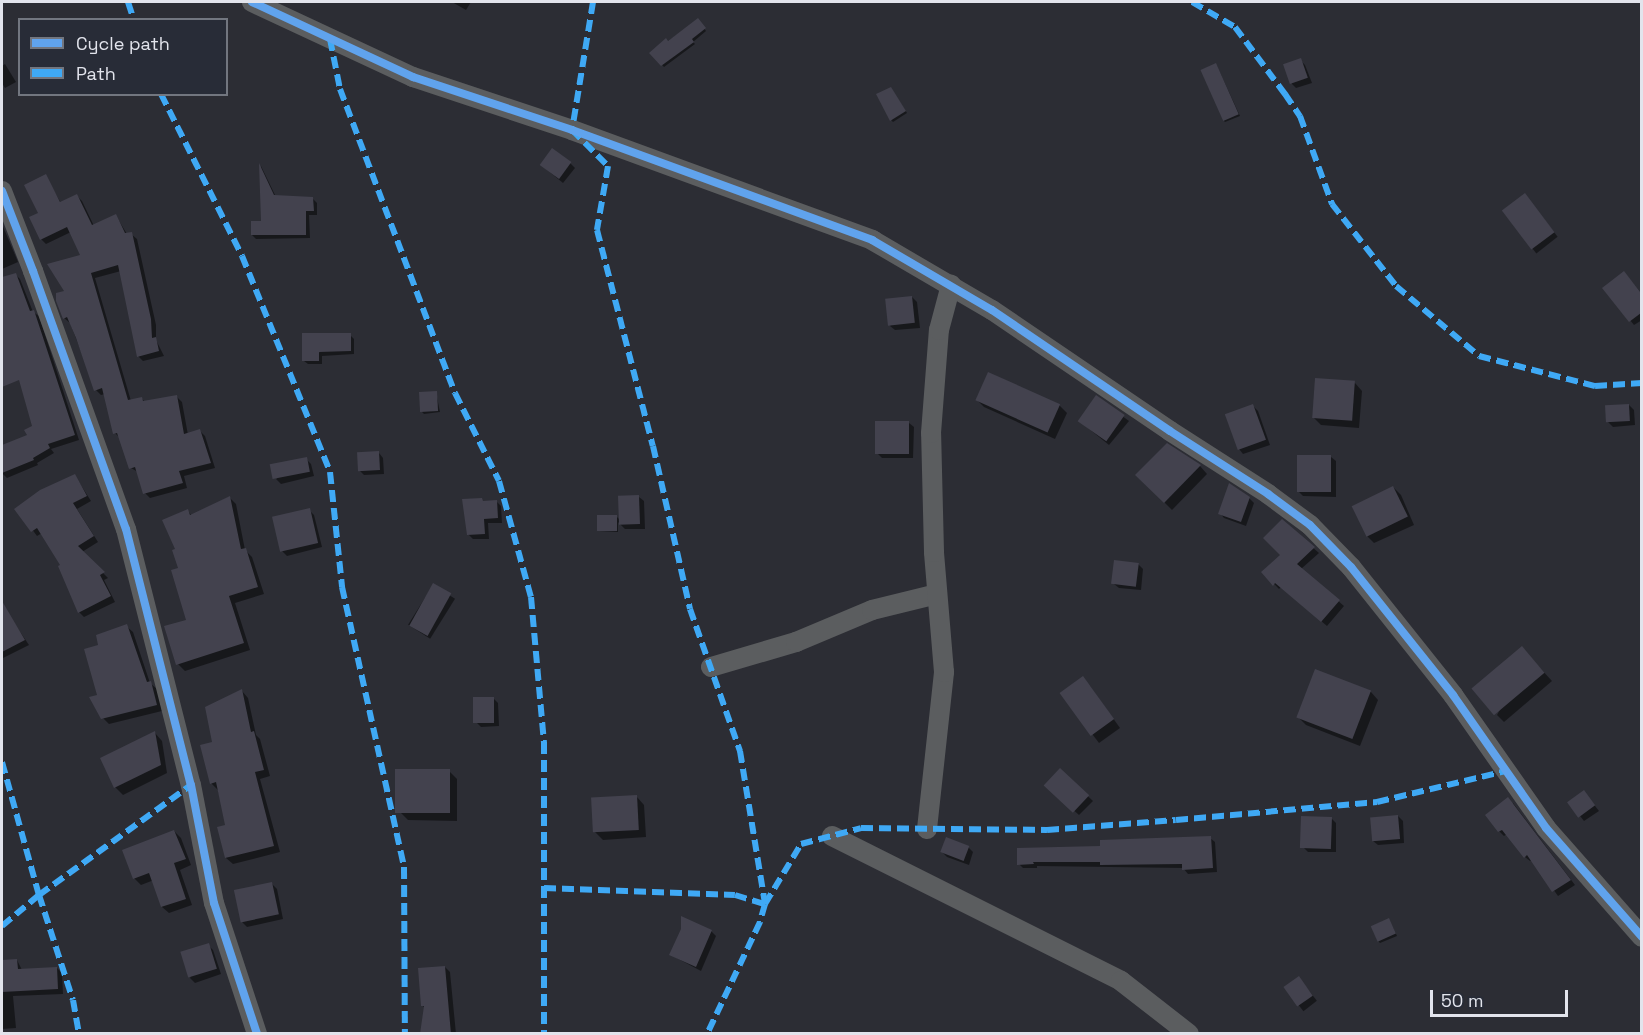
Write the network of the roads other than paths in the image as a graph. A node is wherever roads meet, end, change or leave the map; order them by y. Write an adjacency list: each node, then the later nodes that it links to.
1 (252, 2): 3 (street)
2 (2, 191): 9 (street)
3 (951, 285): 4 (street); 8 (street)
4 (937, 594): 5 (street); 6 (street)
5 (711, 667)
6 (927, 829)
7 (832, 836): 10 (street)
8 (1641, 937)
9 (257, 1034)
10 (1189, 1034)

